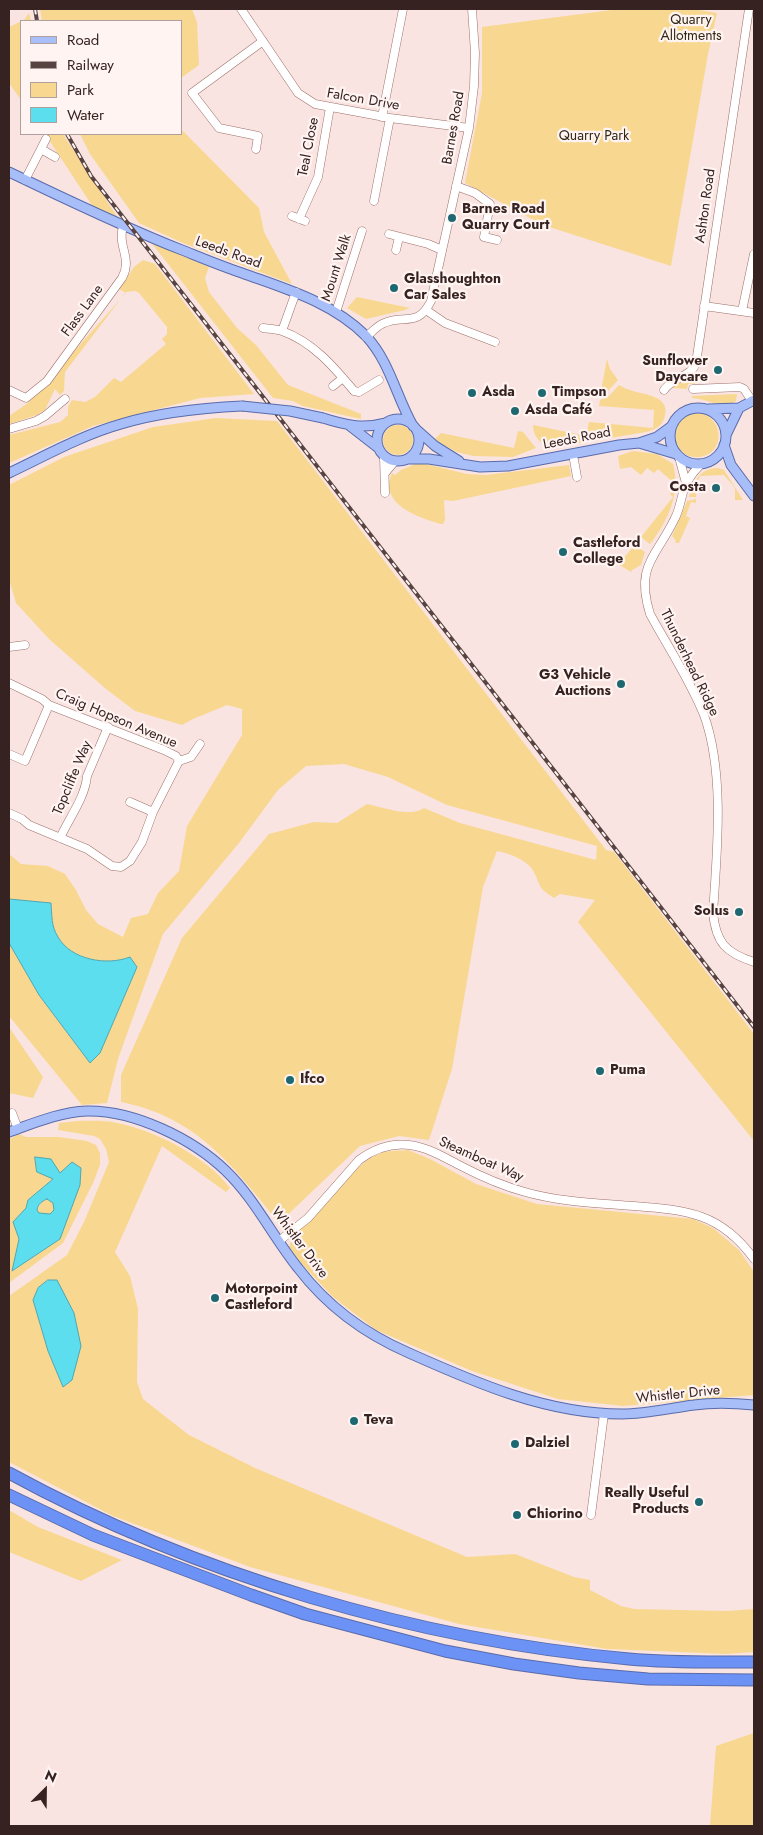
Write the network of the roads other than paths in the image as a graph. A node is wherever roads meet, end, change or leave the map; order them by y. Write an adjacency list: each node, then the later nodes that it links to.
1 (241, 9): 5 (street, Falcon Drive)
2 (403, 9): 7 (street)
3 (472, 9): 8 (street, Barnes Road)
4 (749, 9): 27 (street, Ashton Road)
5 (263, 42): 6 (street, Falcon Drive); 10 (street)
6 (330, 107): 7 (street, Falcon Drive); 17 (street, Teal Close)
7 (386, 118): 8 (street, Falcon Drive); 16 (street)
8 (469, 128): 15 (street, Barnes Road)
9 (46, 139): 11 (street)
10 (256, 149)
11 (41, 150): 12 (street); 14 (street)
12 (55, 157)
13 (9, 172): 14 (main road, Leeds Road)
14 (25, 180): 18 (main road, Leeds Road)
15 (456, 186): 22 (street); 24 (street, Barnes Road)
16 (374, 202)
17 (299, 219)
18 (123, 226): 26 (main road, Leeds Road); 40 (street, Flass Lane)
19 (362, 231): 30 (street, Mount Walk)
20 (389, 234): 21 (street)
21 (399, 237): 23 (street); 24 (street)
22 (497, 240)
23 (396, 250)
24 (442, 250): 28 (street, Barnes Road)
25 (754, 254): 29 (street)
26 (296, 292): 30 (main road, Leeds Road); 33 (street)
27 (704, 306): 29 (street); 41 (street, Ashton Road)
28 (426, 310): 34 (street); 35 (street)
29 (742, 311): 31 (street)
30 (336, 312): 34 (main road, Leeds Road)
31 (754, 313)
32 (263, 328): 33 (street)
33 (282, 331): 36 (street)
34 (366, 337): 43 (main road, Leeds Road)
35 (495, 342)
36 (343, 378): 37 (street); 38 (street)
37 (379, 380)
38 (333, 386)
39 (693, 389): 44 (street)
40 (9, 390)
41 (664, 390)
42 (65, 399): 51 (street)
43 (400, 400): 47 (main road); 50 (main road, Leeds Road)
44 (753, 400): 45 (main road)
45 (740, 408): 46 (main road); 52 (main road)
46 (706, 409): 49 (main road); 52 (main road)
47 (387, 422): 48 (main road); 50 (main road); 54 (main road)
48 (349, 426): 54 (main road); 63 (main road, bridge)
49 (672, 426): 53 (main road); 55 (main road)
50 (415, 428): 57 (main road); 60 (main road)
51 (9, 429)
52 (725, 441): 61 (main road); 62 (main road)
53 (639, 443): 55 (main road); 60 (main road, Leeds Road)
54 (378, 447): 56 (main road)
55 (678, 455): 61 (main road); 66 (street)
56 (384, 457): 59 (main road); 64 (street)
57 (408, 459): 59 (main road); 60 (main road, Leeds Road)
58 (574, 460): 65 (street)
59 (395, 461): 64 (street)
60 (461, 463)
61 (705, 463): 62 (main road); 66 (street, Thunderhead Ridge)
62 (731, 464): 68 (main road)
63 (9, 473)
64 (384, 475): 67 (street)
65 (577, 478)
66 (686, 483): 81 (street, Thunderhead Ridge)
67 (385, 493)
68 (754, 496)
69 (25, 645): 70 (street)
70 (9, 647)
71 (9, 683): 72 (street, Craig Hopson Avenue)
72 (49, 705): 73 (street, Craig Hopson Avenue); 75 (street)
73 (108, 727): 76 (street, Craig Hopson Avenue); 80 (street, Topcliffe Way)
74 (200, 744): 76 (street)
75 (9, 754)
76 (178, 761): 78 (street, Craig Hopson Avenue)
77 (130, 802): 78 (street)
78 (153, 812): 80 (street, Craig Hopson Avenue)
79 (9, 813): 80 (street, Craig Hopson Avenue)
80 (60, 838)
81 (754, 962)
82 (12, 1113): 83 (street)
83 (18, 1129): 84 (main road, Whistler Drive); 85 (main road, Whistler Drive)
84 (9, 1132)
85 (279, 1241): 86 (street, Steamboat Way); 88 (main road, Whistler Drive)
86 (754, 1259)
87 (754, 1405): 88 (main road, Whistler Drive)
88 (604, 1414): 91 (street)
89 (9, 1473): 92 (highway)
90 (9, 1495): 93 (highway)
91 (591, 1515)
92 (754, 1662)
93 (754, 1680)

